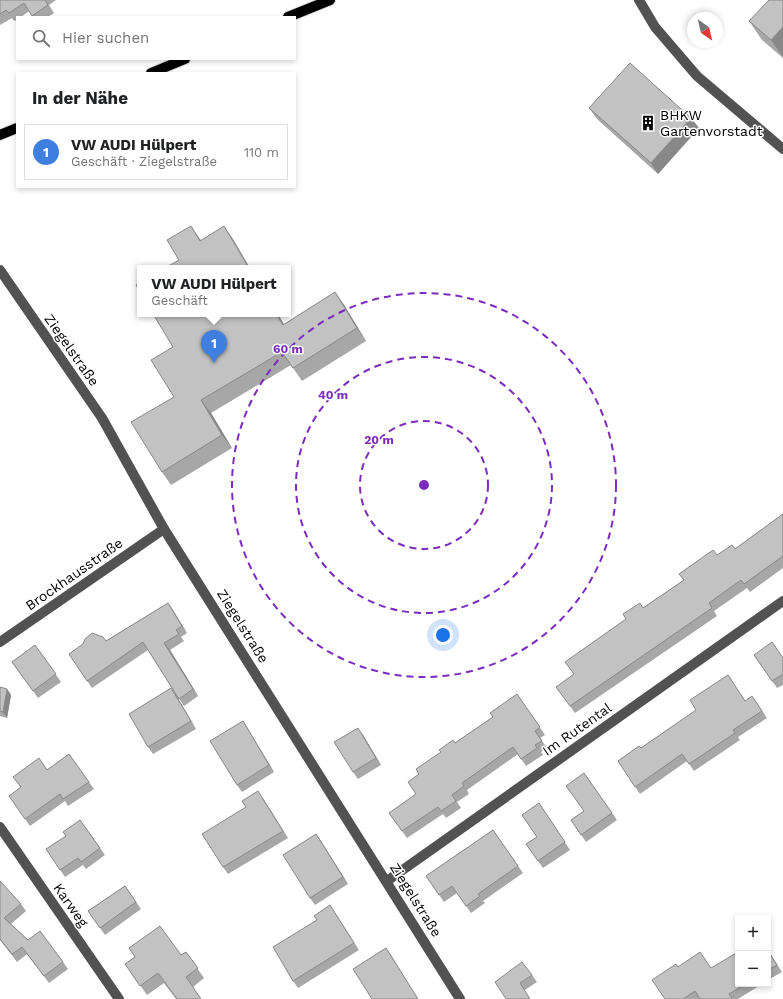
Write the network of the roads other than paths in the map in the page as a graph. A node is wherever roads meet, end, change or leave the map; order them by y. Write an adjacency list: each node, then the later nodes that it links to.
1 (330, 0): 3 (main road)
2 (639, 0): 8 (street)
3 (290, 16)
4 (183, 60): 5 (main road)
5 (153, 72)
6 (16, 128): 7 (main road)
7 (0, 135)
8 (783, 149)
9 (0, 270): 10 (street, Ziegelstraße)
10 (164, 529): 12 (street, Brockhausstraße); 14 (street, Ziegelstraße)
11 (783, 601): 14 (street, Im Rutental)
12 (0, 642)
13 (0, 827): 15 (street, Karweg)
14 (387, 881): 16 (street, Ziegelstraße)
15 (119, 999)
16 (460, 999)

